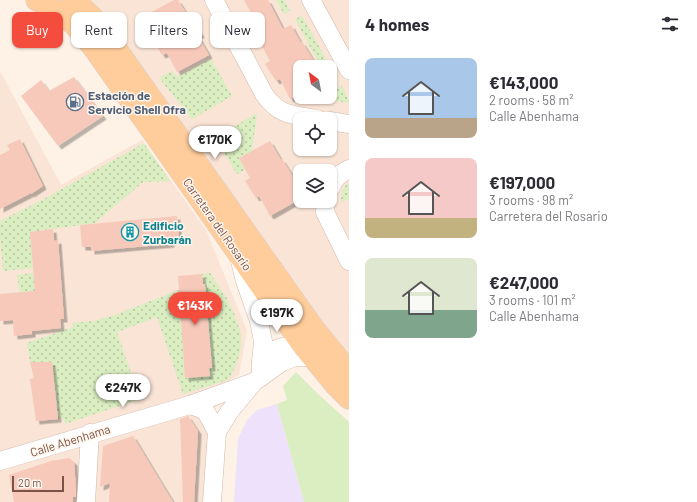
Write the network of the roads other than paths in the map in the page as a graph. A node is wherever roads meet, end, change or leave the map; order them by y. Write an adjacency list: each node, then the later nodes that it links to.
1 (37, 0): 12 (main road, Carretera del Rosario)
2 (73, 0): 14 (main road, Carretera del Rosario)
3 (214, 0): 6 (street)
4 (311, 0): 5 (street)
5 (349, 70)
6 (293, 115)
7 (337, 122): 8 (street)
8 (349, 124)
9 (349, 169): 10 (street)
10 (337, 176)
11 (325, 208): 13 (street)
12 (238, 253): 14 (main road, Carretera del Rosario); 16 (street)
13 (349, 261)
14 (315, 350): 15 (main road, Carretera del Rosario); 16 (street); 17 (main road, Carretera del Rosario)
15 (349, 372)
16 (259, 373): 18 (street, Calle Abenhama); 19 (street)
17 (349, 398)
18 (190, 405): 19 (street); 20 (street, Calle Abenhama)
19 (217, 432): 23 (street)
20 (90, 434): 21 (street, Calle Abenhama); 22 (street)
21 (0, 461)
22 (86, 502)
23 (212, 502)

